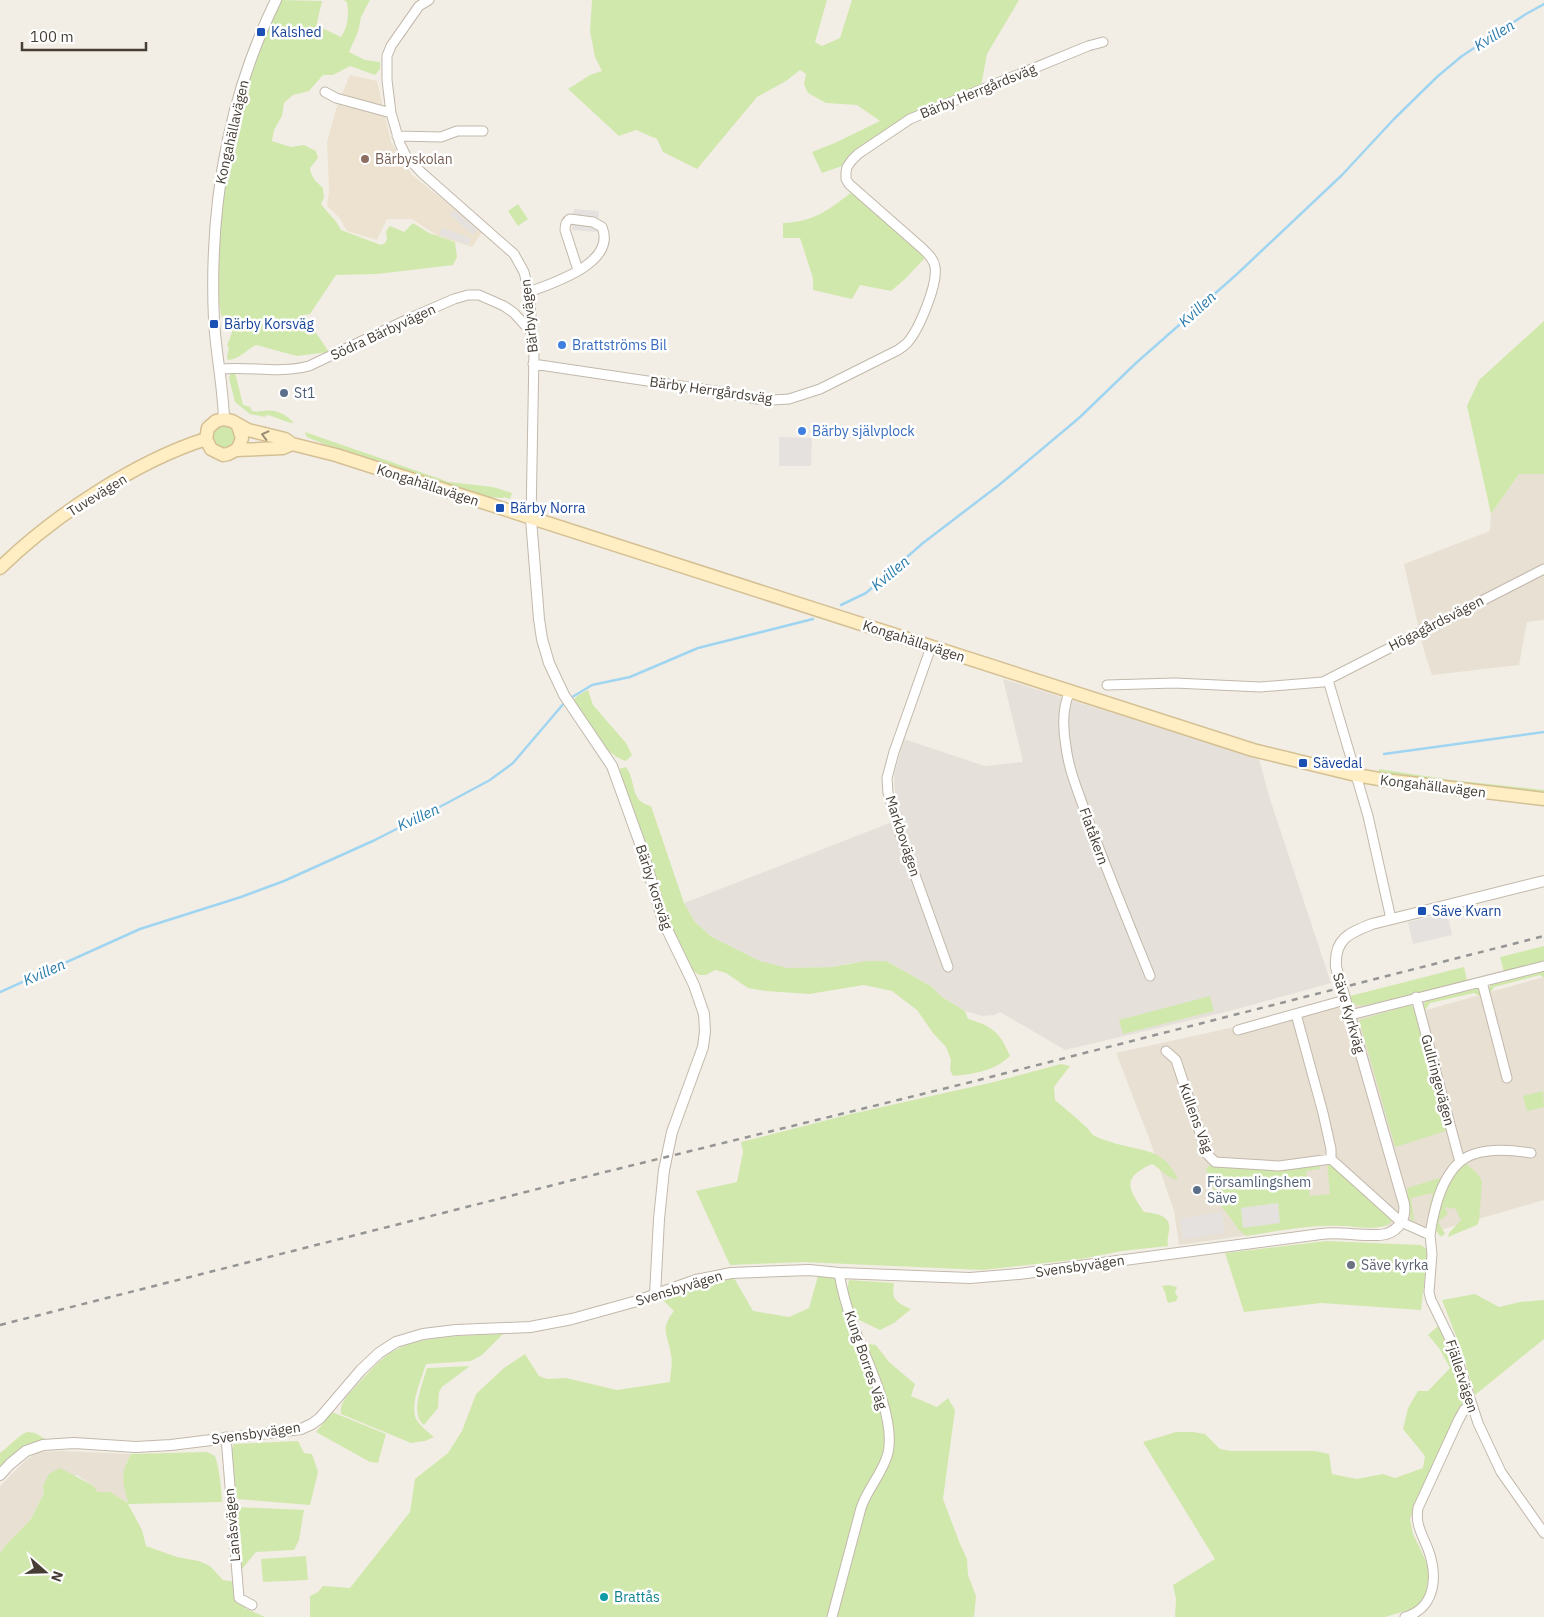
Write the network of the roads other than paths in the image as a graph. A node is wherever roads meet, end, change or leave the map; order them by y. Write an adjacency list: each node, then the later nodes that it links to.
1 (276, 0): 12 (street, Kongahällavägen)
2 (429, 0): 5 (street, Bärbyvägen)
3 (1104, 42): 11 (street, Bärby Herrgårdsväg)
4 (325, 92): 5 (street)
5 (391, 113): 7 (street, Bärbyvägen)
6 (483, 131): 7 (street)
7 (397, 136): 9 (street, Bärbyvägen)
8 (578, 270): 8 (street); 9 (street)
9 (529, 292): 10 (street, Bärbyvägen)
10 (532, 334): 11 (street, Bärbyvägen); 12 (street, Södra Bärbyvägen)
11 (533, 364): 18 (street, Bärbyvägen)
12 (220, 370): 13 (street, Kongahällavägen)
13 (224, 419): 14 (main road, Kongahällavägen); 15 (main road)
14 (238, 426): 16 (main road, Kongahällavägen, one-way to 14); 17 (main road)
15 (206, 440): 17 (main road, Kongahällavägen); 19 (main road, Tuvevägen)
16 (292, 444): 17 (main road, Kongahällavägen); 18 (main road, Kongahällavägen)
17 (236, 450)
18 (531, 518): 21 (main road, Kongahällavägen); 46 (street, Bärby korsväg)
19 (0, 568)
20 (1544, 568): 22 (street, Högagårdsvägen)
21 (931, 647): 24 (main road, Kongahällavägen); 30 (street, Markbovägen)
22 (1328, 680): 23 (street, Högagårdsvägen); 25 (street)
23 (1107, 685)
24 (1070, 691): 25 (main road, Kongahällavägen); 31 (street, Flatåkern)
25 (1356, 775): 26 (main road, Kongahällavägen); 28 (street)
26 (1544, 799)
27 (1544, 881): 28 (street, Säve Kyrkväg)
28 (1391, 919): 34 (street, Säve Kyrkväg)
29 (1544, 966): 32 (street)
30 (948, 967)
31 (1150, 976)
32 (1482, 982): 33 (street); 39 (street)
33 (1416, 997): 36 (street); 42 (street, Gullringevägen)
34 (1345, 1000): 35 (street); 36 (street, Säve Kyrkväg)
35 (1296, 1014): 37 (street); 41 (street)
36 (1350, 1015): 43 (street, Säve Kyrkväg)
37 (1238, 1030)
38 (1166, 1051): 41 (street, Kullens Väg)
39 (1507, 1078)
40 (1532, 1153): 42 (street)
41 (1331, 1159): 43 (street)
42 (1460, 1162): 44 (street, Fjälletvägen)
43 (1401, 1222): 44 (street); 45 (street, Svensbyvägen)
44 (1430, 1235): 47 (street, Fjälletvägen)
45 (838, 1273): 46 (street, Svensbyvägen); 52 (street, Kung Borres Väg)
46 (655, 1294): 48 (street, Svensbyvägen)
47 (1471, 1404): 50 (street, Fjälletvägen); 53 (street)
48 (226, 1437): 49 (street, Svensbyvägen); 51 (street, Lanåsvägen)
49 (0, 1475)
50 (1544, 1533)
51 (252, 1605)
52 (832, 1617)
53 (1405, 1617)

